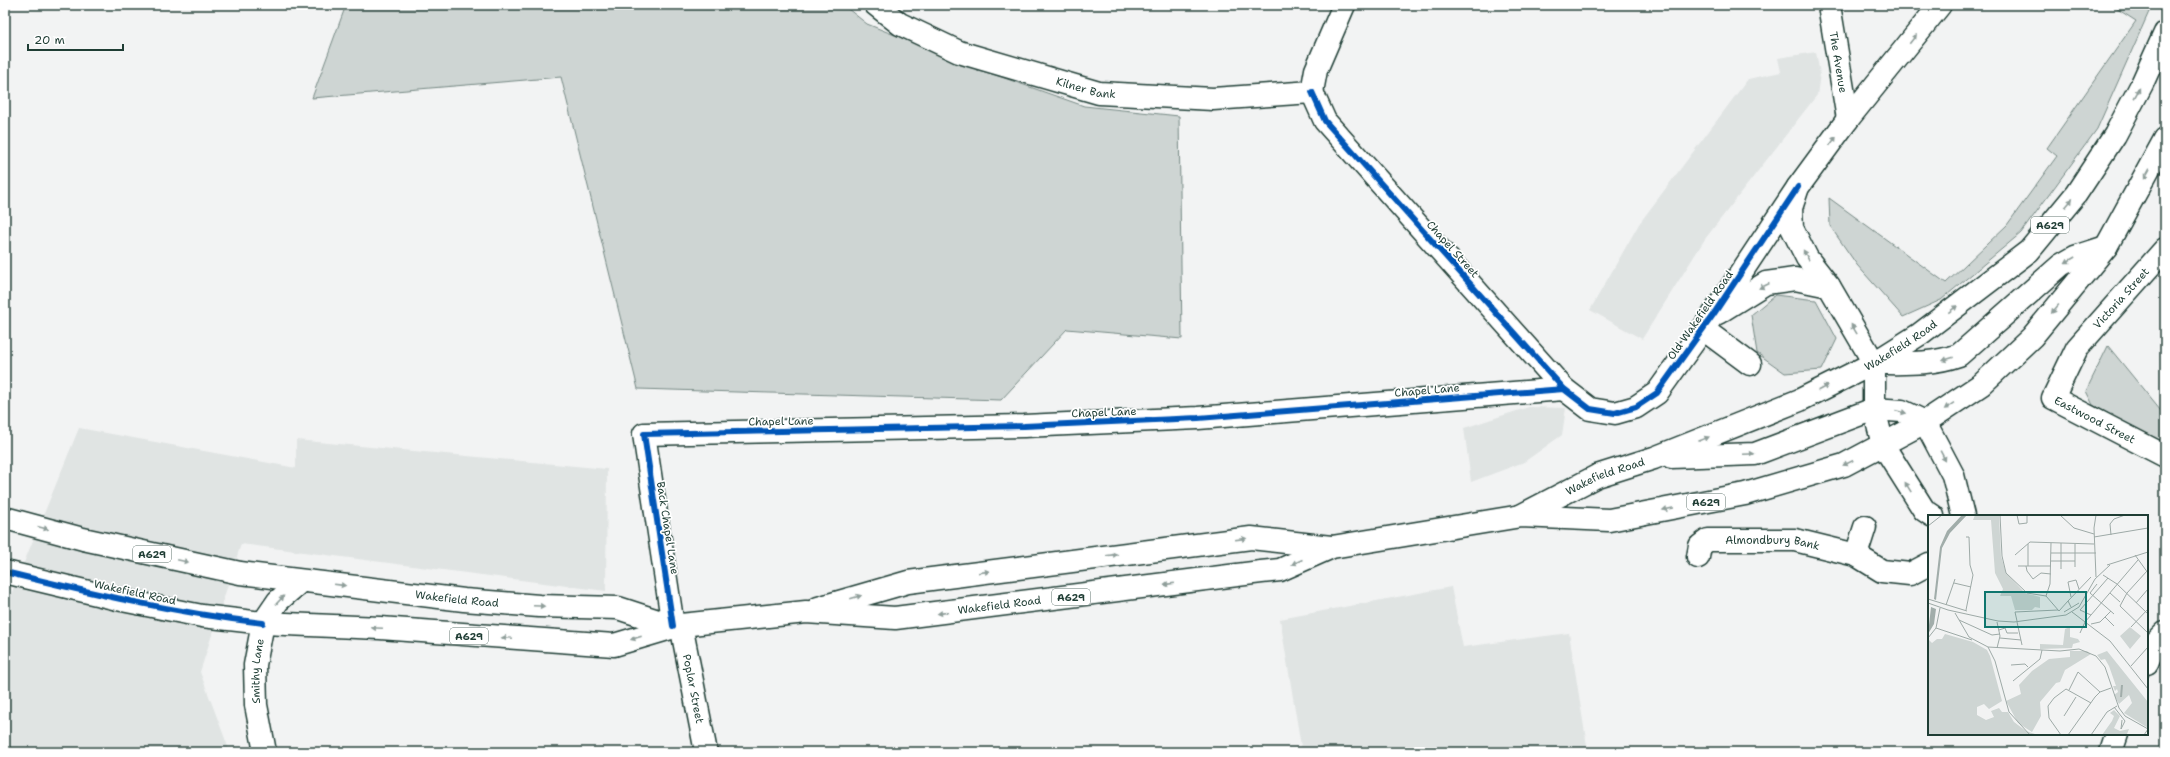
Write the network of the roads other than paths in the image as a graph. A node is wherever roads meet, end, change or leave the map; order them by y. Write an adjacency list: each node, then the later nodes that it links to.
1 (876, 5): 6 (main road, Kilner Bank)
2 (1344, 5): 6 (main road)
3 (1829, 5): 7 (main road, The Avenue)
4 (1940, 5): 7 (main road, Old Wakefield Road, one-way to 4)
5 (2165, 33): 15 (main road, Wakefield Road / A629, one-way to 5)
6 (1312, 92): 17 (main road, Chapel Street)
7 (1848, 120): 9 (main road, Old Wakefield Road, one-way to 7)
8 (2165, 139): 10 (main road, Wakefield Road / A629, one-way to 10)
9 (1798, 187): 12 (main road, Old Wakefield Road, one-way to 9); 13 (main road, Old Wakefield Road)
10 (2106, 247): 15 (main road, one-way to 15); 20 (main road, Wakefield Road / A629, one-way to 20)
11 (2165, 249): 14 (main road, Victoria Street)
12 (1829, 286): 13 (main road, Old Wakefield Road, one-way to 13); 15 (main road, Old Wakefield Road, one-way to 12)
13 (1708, 322): 16 (main road, Old Wakefield Road); 18 (main road, Old Wakefield Road)
14 (2077, 348): 23 (main road, Eastwood Street)
15 (1874, 362): 19 (main road); 24 (main road, Wakefield Road / A629, one-way to 15)
16 (1750, 364)
17 (1564, 388): 18 (main road, Chapel Street); 21 (main road, Chapel Lane)
18 (1590, 409)
19 (1874, 409): 20 (main road, one-way to 20); 22 (main road); 24 (main road, one-way to 19)
20 (1925, 422): 22 (main road, Wakefield Road / A629); 26 (main road, one-way to 26)
21 (644, 434): 38 (main road, Back Chapel Lane)
22 (1883, 445): 25 (main road, one-way to 22); 27 (main road, Wakefield Road / A629, one-way to 27)
23 (2165, 456)
24 (1654, 458): 27 (main road, Wakefield Road / A629)
25 (1932, 515)
26 (1963, 515)
27 (1521, 516): 30 (main road, Wakefield Road / A629)
28 (5, 518): 35 (main road, Wakefield Road / A629, one-way to 35)
29 (1865, 526): 31 (main road)
30 (1332, 547): 36 (main road, Wakefield Road / A629, one-way to 30); 36 (main road, Wakefield Road / A629, one-way to 36)
31 (1856, 555): 32 (main road, Almondbury Bank); 33 (main road, Almondbury Bank)
32 (1698, 557)
33 (1928, 565)
34 (5, 572): 37 (main road, Wakefield Road / A629)
35 (301, 581): 37 (main road, Smithy Lane, one-way to 35); 38 (main road, Wakefield Road / A629, one-way to 38)
36 (806, 612): 38 (main road, Wakefield Road / A629)
37 (263, 623): 38 (main road, Wakefield Road / A629, one-way to 37); 42 (main road, Smithy Lane)
38 (677, 625): 43 (main road, Poplar Street)
39 (2158, 640): 40 (main road)
40 (2148, 660)
41 (2117, 735): 44 (main road)
42 (265, 752)
43 (706, 752)
44 (2111, 752)

